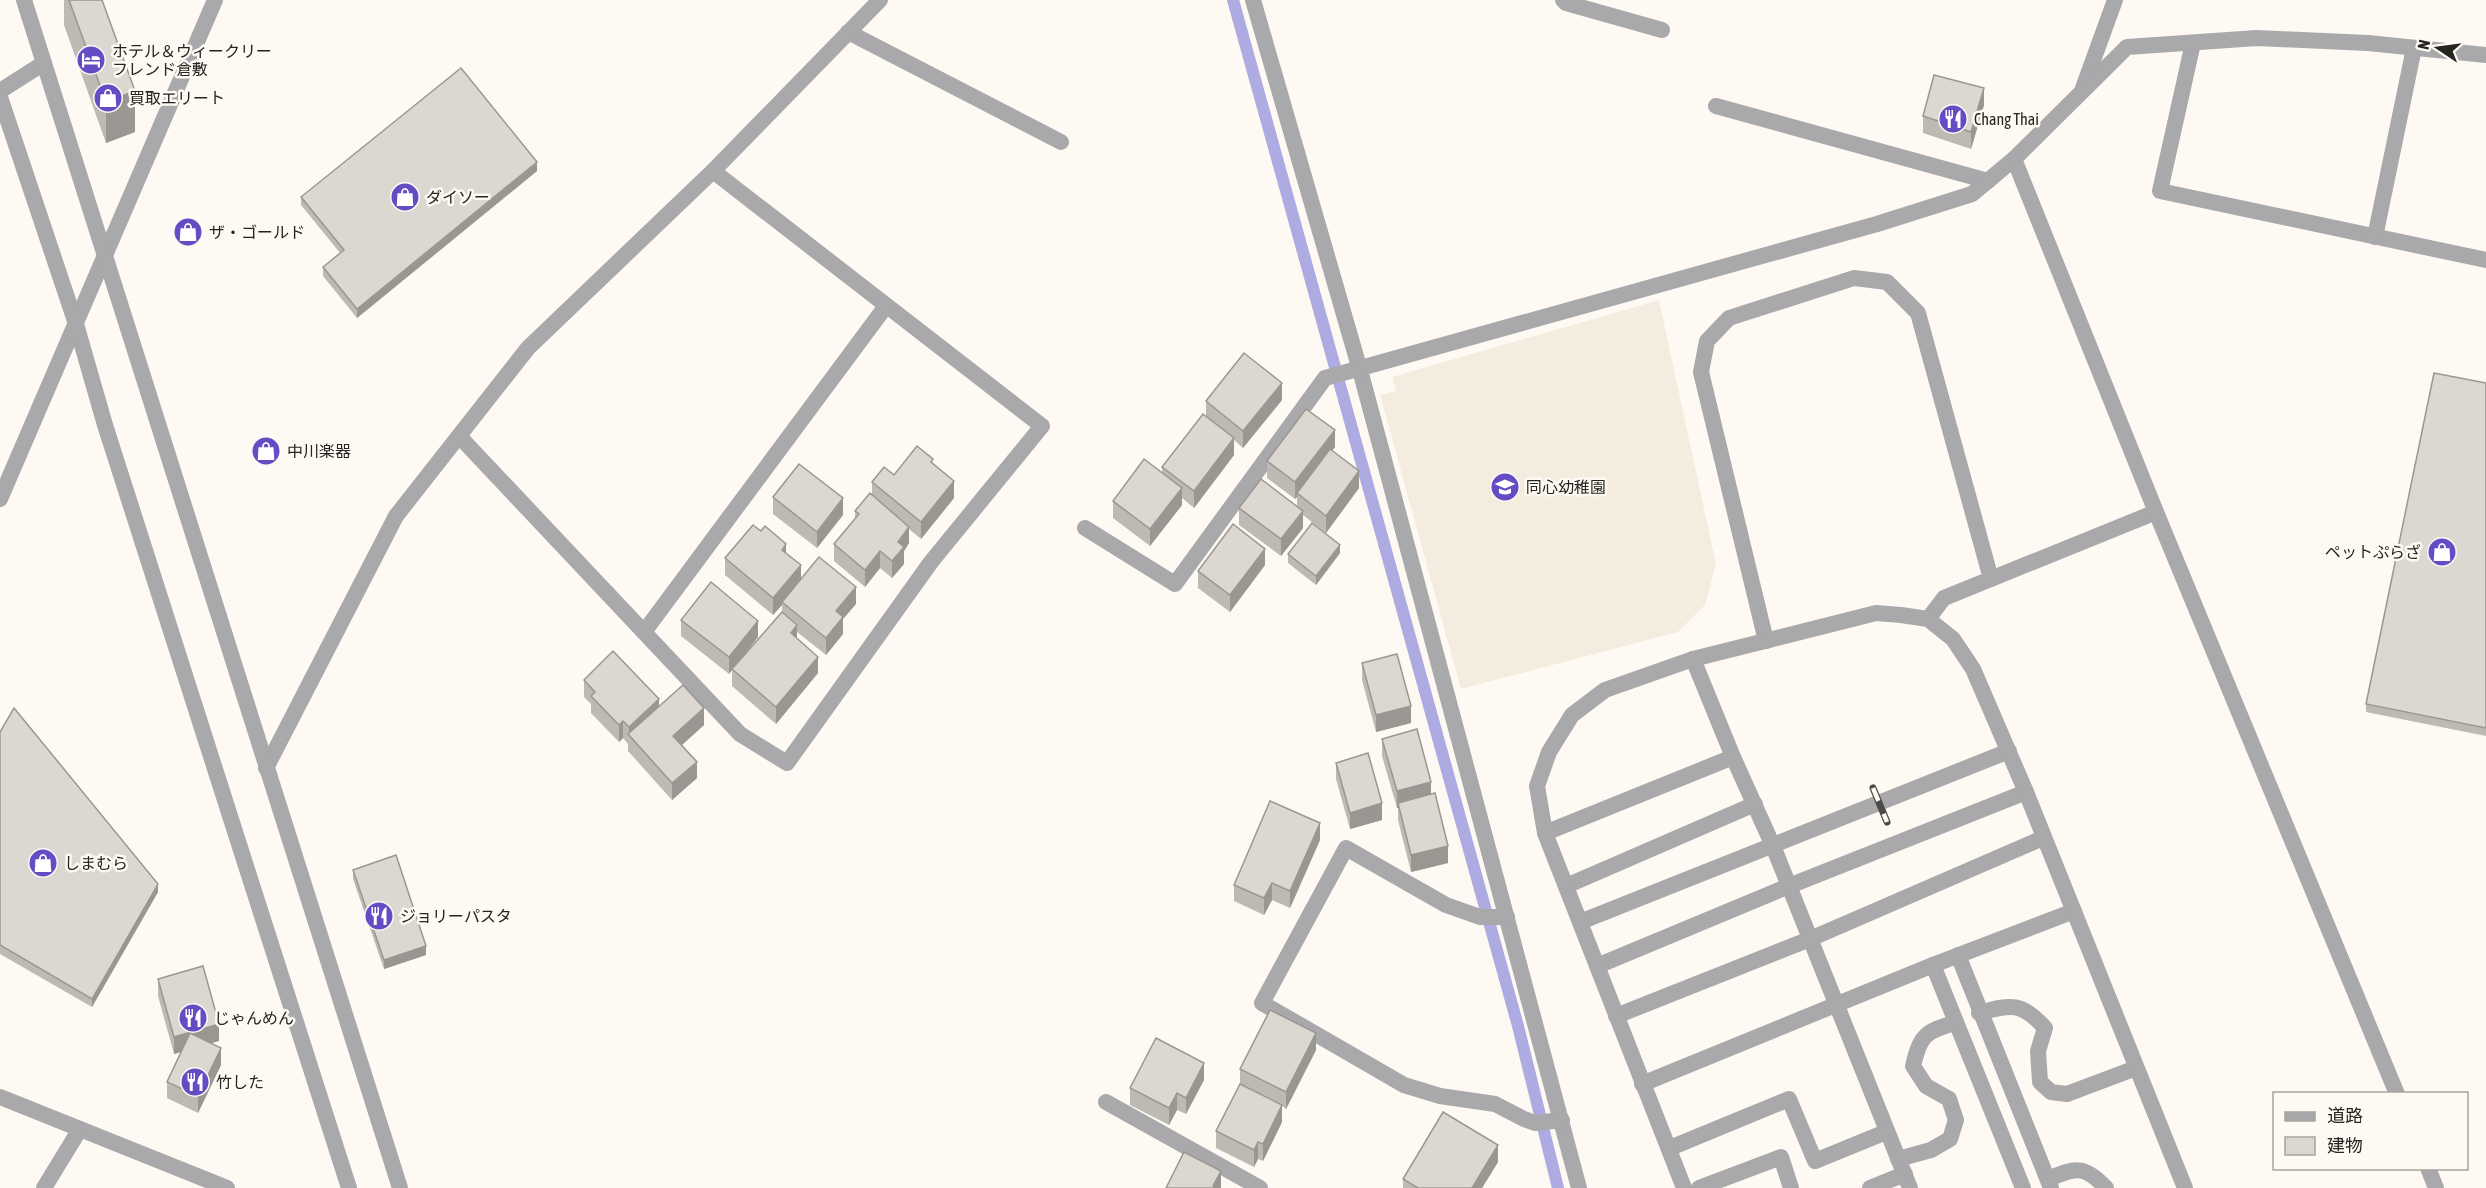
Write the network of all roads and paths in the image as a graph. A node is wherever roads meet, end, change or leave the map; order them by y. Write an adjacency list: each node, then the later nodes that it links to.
1 (24, 0): 12 (street)
2 (215, 0): 22 (street)
3 (880, 0): 8 (street)
4 (1253, 0): 26 (street)
5 (1563, 0): 7 (street)
6 (2115, 0): 14 (street)
7 (1662, 30)
8 (848, 32): 17 (street); 19 (street)
9 (2193, 43): 10 (street); 14 (street); 21 (street)
10 (2414, 48): 11 (street); 21 (street)
11 (2486, 55)
12 (44, 63): 13 (street); 22 (street)
13 (0, 91)
14 (2082, 92): 18 (street)
15 (0, 97): 25 (street)
16 (1716, 105): 20 (street)
17 (1061, 142)
18 (2014, 159): 20 (street); 29 (street)
19 (713, 171): 24 (street); 27 (street)
20 (1988, 181): 26 (street)
21 (2374, 237): 23 (street)
22 (106, 253): 25 (street); 38 (street)
23 (2486, 260)
24 (886, 306): 33 (street); 33 (street)
25 (76, 324): 28 (street); 71 (street)
26 (1346, 373): 30 (street); 47 (street)
27 (459, 436): 33 (street); 38 (street)
28 (0, 499)
29 (2156, 512): 31 (street); 59 (street)
30 (1085, 528)
31 (1991, 579): 32 (street); 34 (street)
32 (1928, 620): 34 (street); 36 (street)
33 (644, 632)
34 (1766, 641): 35 (street)
35 (1693, 659): 37 (street); 41 (street)
36 (2009, 751): 39 (street); 43 (street)
37 (1733, 757): 40 (street); 41 (street)
38 (266, 768): 72 (street)
39 (2026, 792): 42 (street); 45 (street)
40 (1755, 804): 43 (street); 44 (street)
41 (1545, 833): 44 (street)
42 (2043, 838): 46 (street); 49 (street)
43 (1773, 846): 45 (street); 48 (street)
44 (1566, 886): 48 (street)
45 (1789, 886): 49 (street); 52 (street)
46 (2074, 911): 50 (street); 57 (street)
47 (1494, 917): 62 (street); 62 (street)
48 (1580, 922): 52 (street)
49 (1810, 939): 53 (street); 55 (street)
50 (1958, 955): 51 (street); 54 (street)
51 (1933, 965): 53 (street); 56 (street)
52 (1597, 966): 55 (street)
53 (1837, 1004): 58 (street); 64 (street)
54 (1980, 1013): 57 (street); 68 (street)
55 (1616, 1016): 58 (street)
56 (1955, 1023): 67 (street); 79 (street)
57 (2136, 1068): 81 (street)
58 (1642, 1084): 65 (street)
59 (2396, 1092)
60 (0, 1097): 63 (street)
61 (1106, 1102): 73 (street)
62 (1548, 1121): 74 (street)
63 (80, 1129): 69 (street); 70 (street)
64 (1886, 1132): 65 (street); 67 (street)
65 (1670, 1148): 75 (street)
66 (2429, 1170): 82 (street)
67 (1904, 1174): 78 (street)
68 (2050, 1184): 80 (street)
69 (44, 1188)
70 (227, 1188)
71 (349, 1188)
72 (400, 1188)
73 (1260, 1188)
74 (1579, 1188)
75 (1684, 1188)
76 (1699, 1188): 77 (street)
77 (1791, 1188)
78 (1870, 1188)
79 (2024, 1188)
80 (2106, 1188)
81 (2185, 1188)
82 (2436, 1188)

